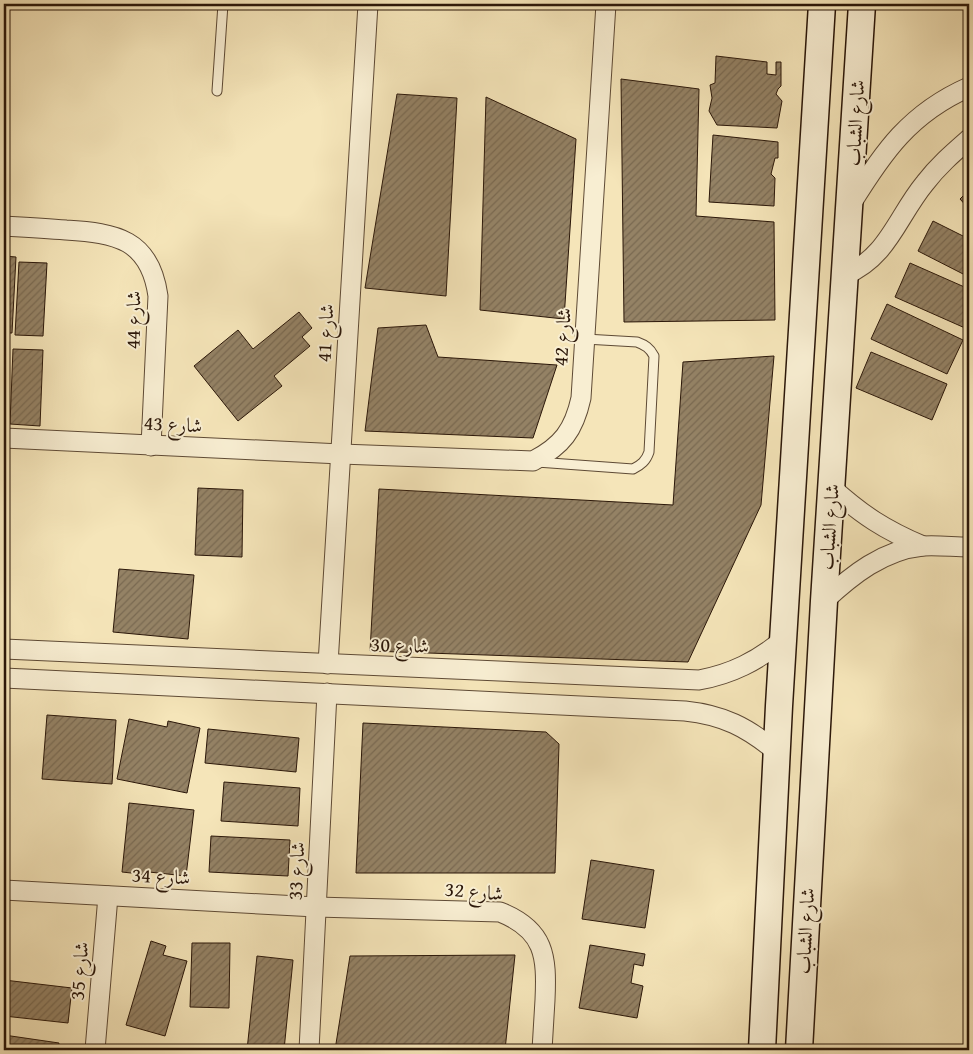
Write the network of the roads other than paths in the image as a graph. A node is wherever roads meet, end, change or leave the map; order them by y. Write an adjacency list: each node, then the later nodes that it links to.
1 (223, 4): 7 (lane)
2 (368, 4): 16 (street, شارع 41)
3 (606, 4): 13 (street, شارع 42)
4 (822, 4): 11 (street, شارع الشباب)
5 (862, 4): 9 (street, شارع الشباب)
6 (969, 87): 9 (street)
7 (217, 90)
8 (969, 139): 12 (street)
9 (850, 206): 12 (street, شارع الشباب)
10 (4, 226): 15 (street, شارع 44)
11 (806, 274): 12 (street); 22 (street, شارع الشباب)
12 (845, 275): 18 (street, شارع الشباب)
13 (585, 339): 17 (street, شارع 42); 17 (lane)
14 (4, 438): 15 (street, شارع 43)
15 (151, 446): 16 (street, شارع 43)
16 (341, 454): 17 (street); 25 (street, شارع 41)
17 (533, 461)
18 (831, 487): 19 (street); 21 (street, شارع الشباب)
19 (923, 546): 20 (street); 21 (street)
20 (969, 547)
21 (824, 601): 33 (street, شارع الشباب)
22 (783, 640): 27 (street, شارع 30); 31 (street, شارع الشباب)
23 (4, 649): 24 (street, شارع 30)
24 (267, 661): 25 (street, شارع 30); 28 (street)
25 (328, 664): 27 (street, شارع 30)
26 (4, 678): 28 (street)
27 (651, 678): 30 (street)
28 (266, 691): 29 (street)
29 (327, 694): 30 (street); 36 (street, شارع 33)
30 (649, 709): 31 (street)
31 (777, 752): 32 (street, شارع الشباب)
32 (771, 856): 33 (street); 40 (street, شارع الشباب)
33 (809, 858): 41 (street, شارع الشباب)
34 (4, 890): 35 (street, شارع 34)
35 (108, 896): 36 (street, شارع 34); 37 (street, شارع 35)
36 (316, 907): 38 (street, شارع 33); 39 (street, شارع 32)
37 (95, 1050)
38 (309, 1050)
39 (542, 1050)
40 (762, 1050)
41 (799, 1050)

